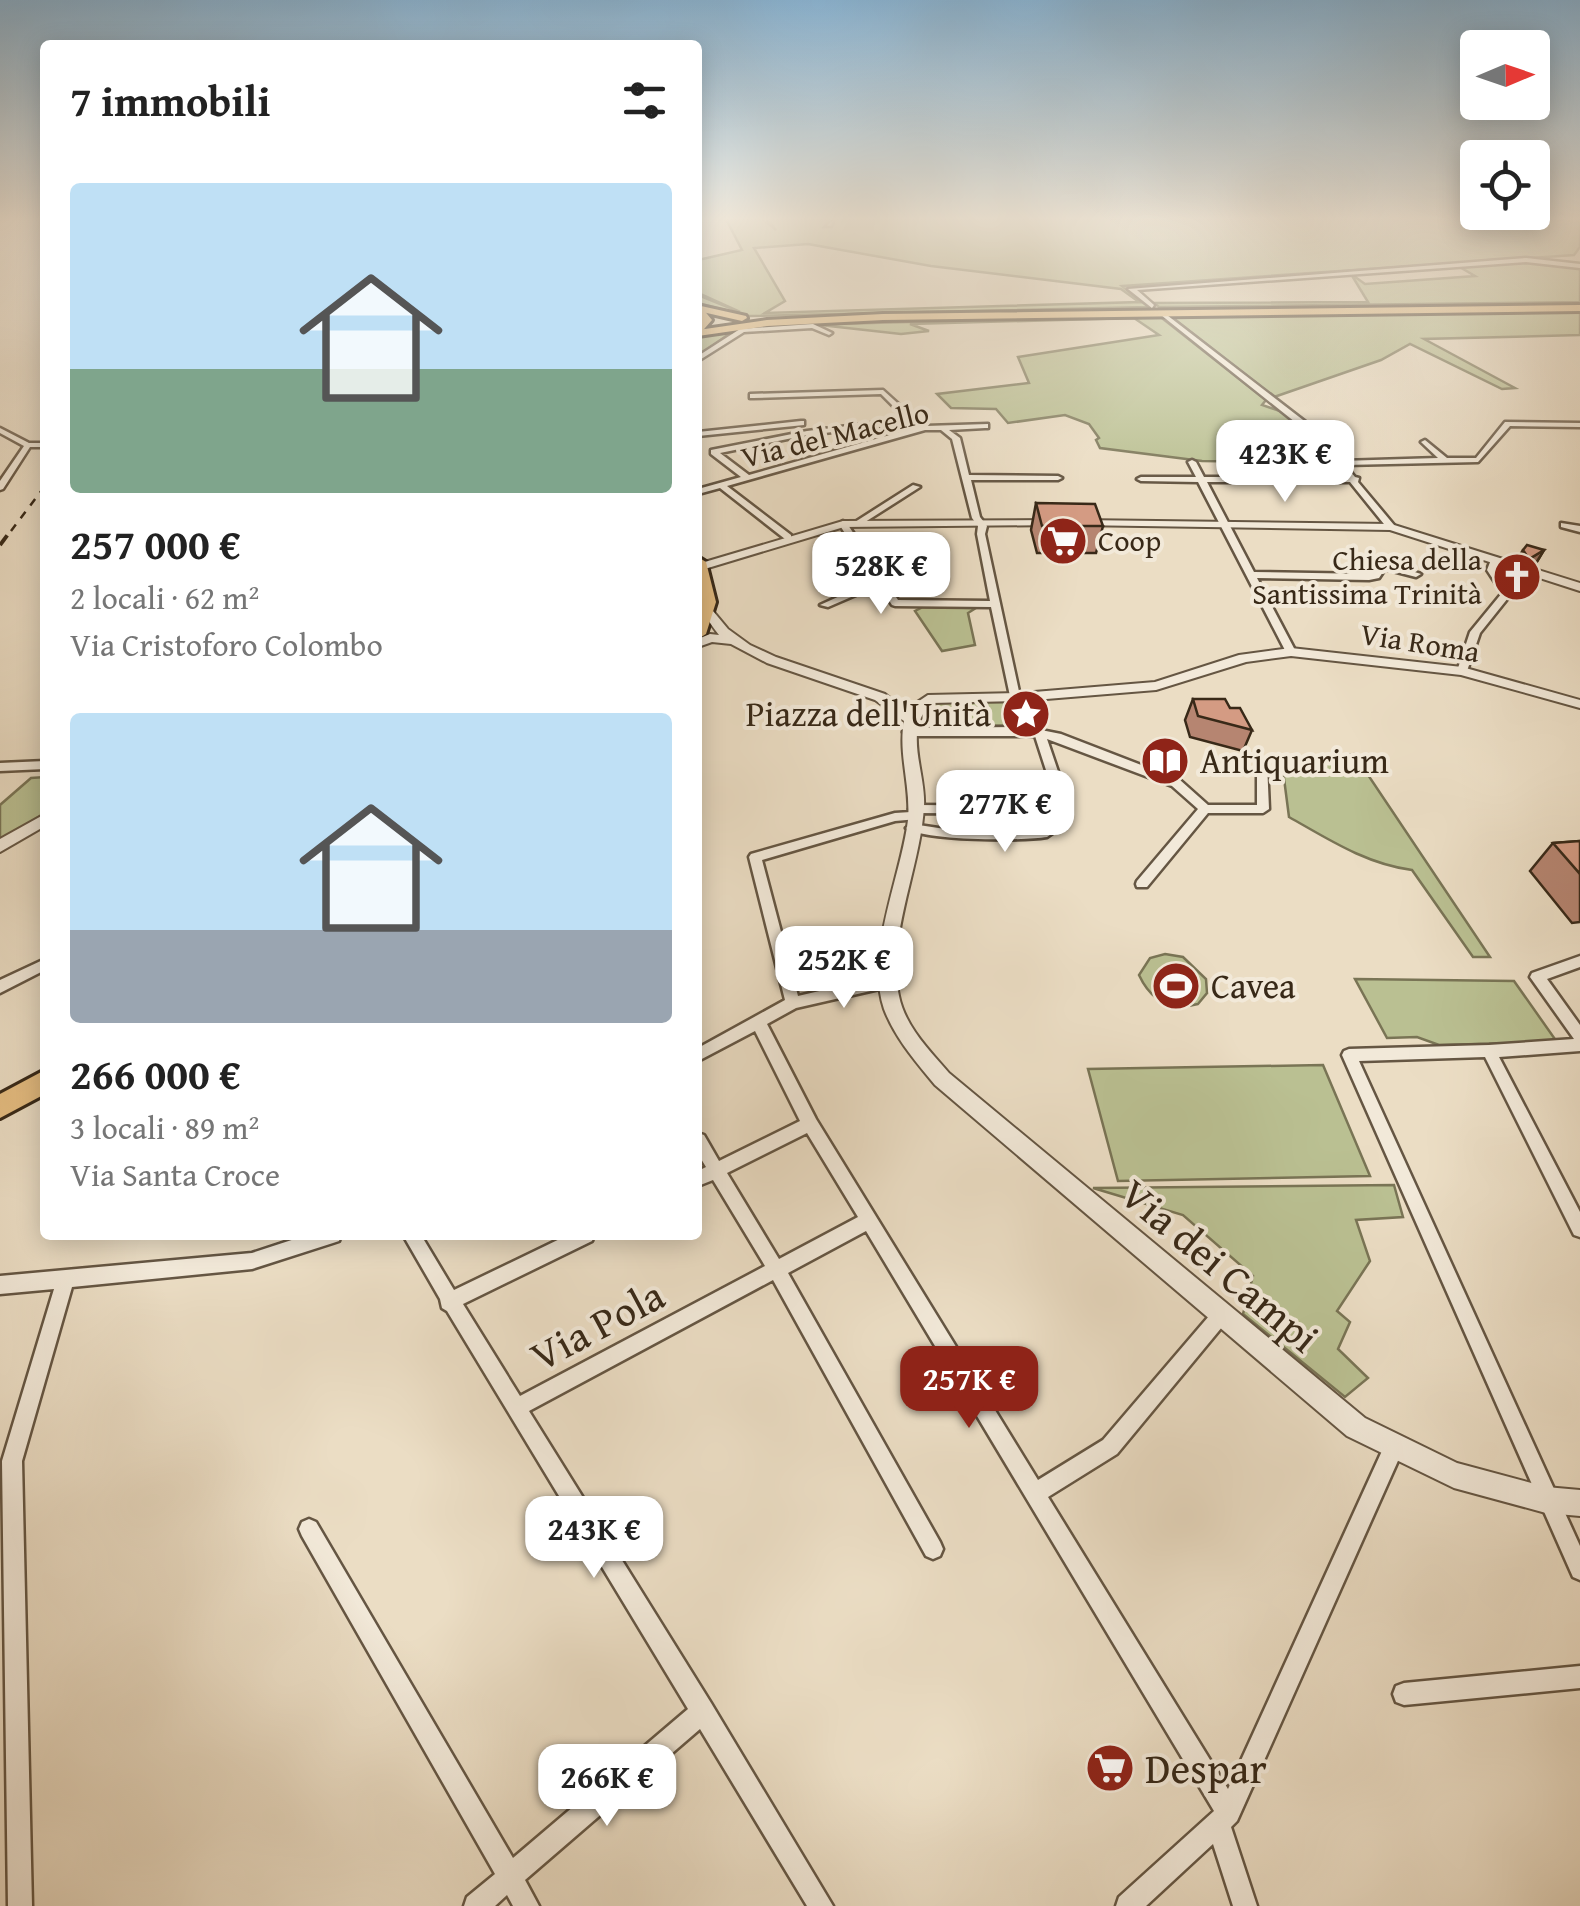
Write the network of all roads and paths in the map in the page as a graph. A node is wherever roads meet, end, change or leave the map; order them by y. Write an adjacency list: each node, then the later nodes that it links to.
1 (1446, 308): 3 (main road)
2 (1460, 308): 5 (main road)
3 (702, 309)
4 (1163, 314): 22 (street)
5 (702, 332)
6 (829, 333): 7 (street)
7 (702, 356)
8 (753, 396): 9 (street)
9 (912, 421): 13 (street); 25 (street)
10 (801, 423): 16 (street)
11 (1580, 425): 20 (street)
12 (985, 426): 15 (street, Via del Macello)
13 (925, 428): 15 (street, Via del Macello); 25 (street, Via del Macello)
14 (0, 430): 19 (street)
15 (945, 430): 23 (street)
16 (702, 434)
17 (1426, 442): 20 (street)
18 (40, 444): 19 (street)
19 (28, 445): 29 (street)
20 (1445, 461): 22 (street)
21 (1192, 462): 27 (street)
22 (1340, 462): 28 (street)
23 (966, 477): 24 (street); 37 (street)
24 (1058, 478)
25 (749, 479): 30 (street, Via del Macello)
26 (1141, 479): 27 (street)
27 (1202, 480): 28 (street); 36 (street)
28 (1356, 480): 38 (street)
29 (0, 487)
30 (722, 487): 32 (street, Via del Macello); 40 (street)
31 (916, 487): 33 (street)
32 (702, 491)
33 (859, 522): 34 (street); 37 (street)
34 (843, 524): 40 (street); 45 (street)
35 (1564, 524): 39 (street)
36 (1226, 525): 37 (street); 38 (street); 44 (street)
37 (984, 526): 49 (street)
38 (1392, 527): 41 (street)
39 (1580, 528)
40 (788, 537): 42 (street)
41 (1495, 559): 47 (street); 55 (street)
42 (702, 572)
43 (1416, 574): 44 (street)
44 (1250, 576): 54 (street)
45 (878, 582): 48 (street); 49 (street)
46 (702, 585): 50 (main road)
47 (1580, 587)
48 (824, 604)
49 (995, 604): 56 (street)
50 (706, 615): 51 (main road); 53 (street)
51 (702, 624)
52 (702, 641): 53 (street)
53 (739, 641): 58 (street)
54 (1291, 652): 55 (street, Via Roma); 56 (street, Via Roma)
55 (1462, 671): 57 (street, Via Roma)
56 (1016, 696): 58 (street)
57 (1580, 704)
58 (910, 726): 59 (street); 65 (street)
59 (1040, 735): 63 (street); 64 (street)
60 (40, 765): 62 (street)
61 (1262, 766): 63 (street)
62 (0, 767)
63 (1205, 809): 69 (street)
64 (1059, 810): 65 (street); 67 (street)
65 (918, 816): 67 (street); 67 (street); 72 (street); 74 (street)
66 (40, 822): 68 (street)
67 (935, 832)
68 (0, 846)
69 (1142, 884)
70 (1580, 961): 76 (street)
71 (40, 966): 73 (street)
72 (888, 981): 74 (street); 93 (street, Via dei Campi)
73 (0, 986)
74 (793, 1003): 75 (street)
75 (758, 1022): 79 (street); 82 (street)
76 (1580, 1036)
77 (1580, 1046): 78 (street)
78 (1489, 1052): 85 (street); 97 (street)
79 (702, 1053)
80 (40, 1083): 81 (main road)
81 (0, 1107)
82 (810, 1124): 83 (street); 84 (street)
83 (706, 1175): 89 (street)
84 (869, 1220): 89 (street, Via Pola); 96 (street)
85 (1580, 1229)
86 (318, 1240): 90 (street)
87 (414, 1240): 92 (street)
88 (576, 1240): 92 (street)
89 (776, 1269): 94 (street, Via Pola); 100 (street)
90 (66, 1277): 91 (street); 108 (street)
91 (0, 1285)
92 (448, 1302): 94 (street)
93 (1221, 1314): 95 (street, Via dei Campi); 96 (street)
94 (518, 1407): 104 (street)
95 (1394, 1446): 97 (street, Via dei Campi); 105 (street)
96 (1036, 1493): 105 (street)
97 (1546, 1500): 98 (street, Via dei Campi); 101 (street)
98 (1580, 1503)
99 (308, 1529): 106 (street)
100 (933, 1549)
101 (1580, 1570)
102 (1580, 1677): 103 (street)
103 (1404, 1694)
104 (703, 1711): 106 (street); 107 (street)
105 (1224, 1820): 111 (street); 112 (street)
106 (511, 1877): 109 (street); 110 (street)
107 (818, 1905)
108 (20, 1906)
109 (476, 1906)
110 (527, 1906)
111 (1128, 1906)
112 (1246, 1906)

